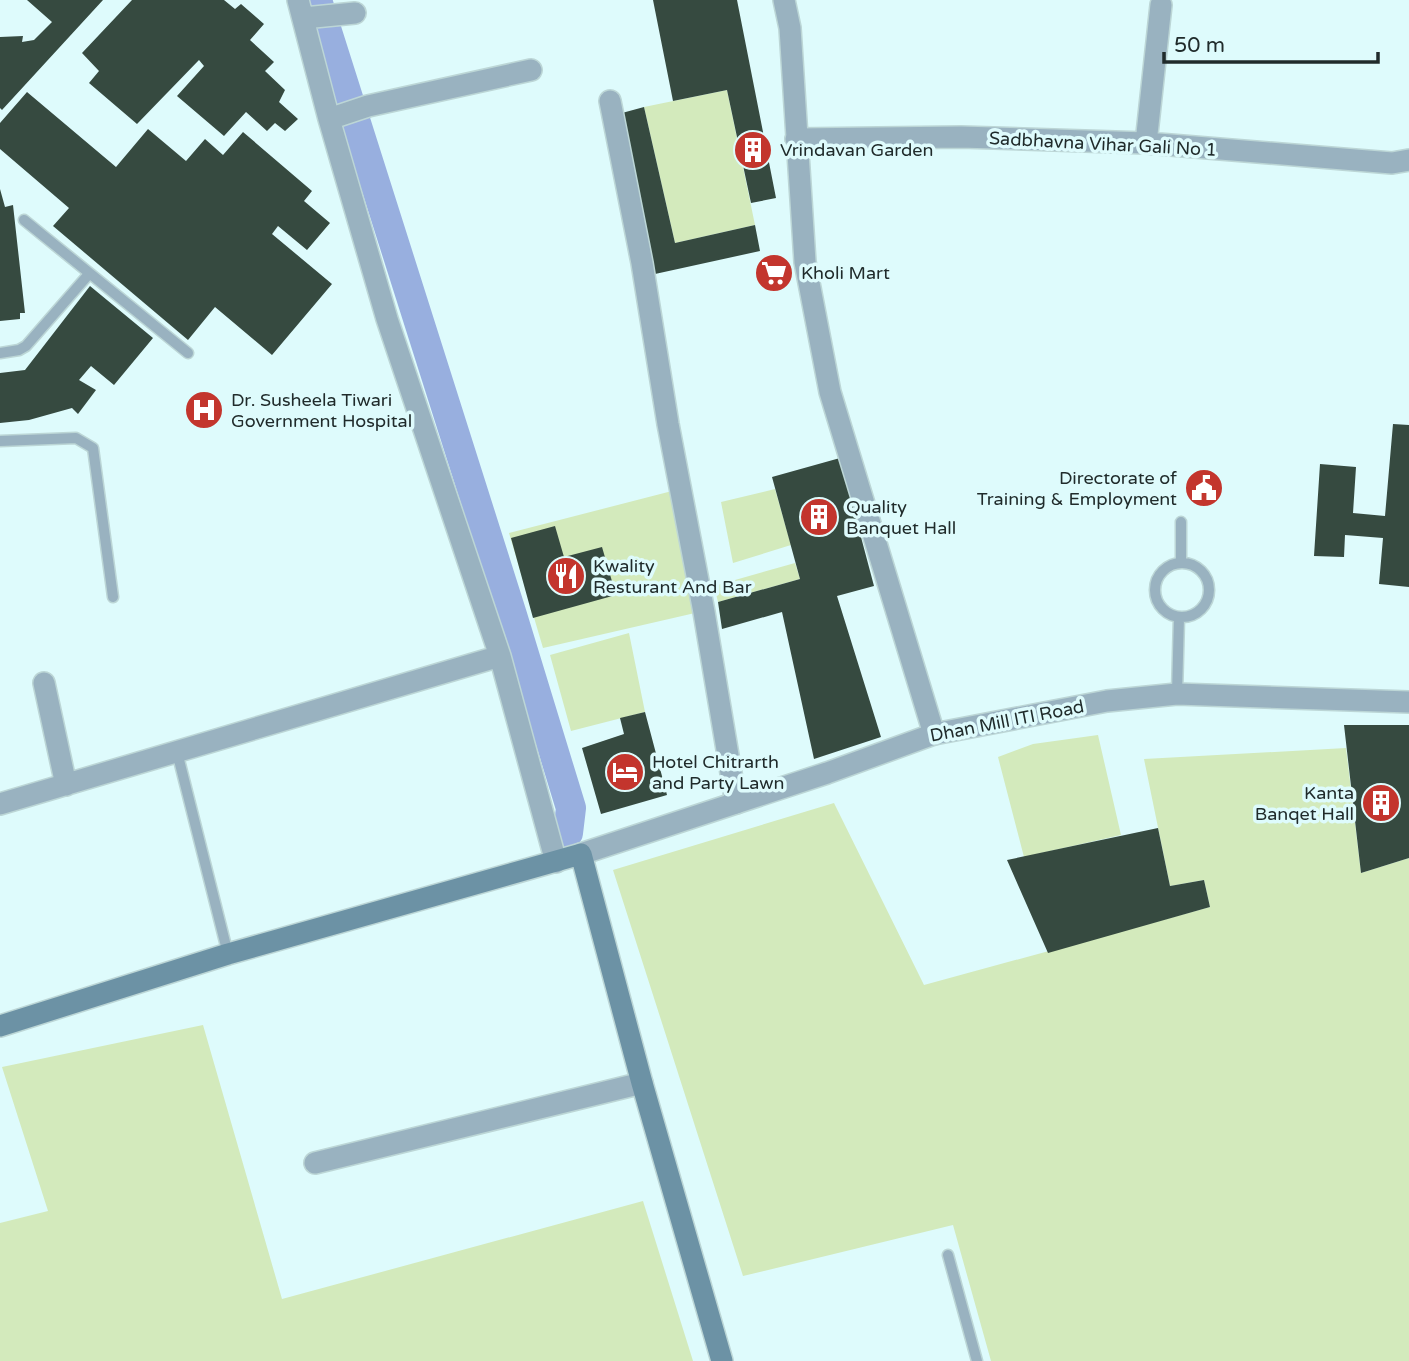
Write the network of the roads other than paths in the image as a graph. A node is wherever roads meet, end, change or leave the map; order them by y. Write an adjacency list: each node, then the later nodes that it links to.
1 (784, 0): 8 (street)
2 (1161, 5): 9 (street)
3 (306, 11): 4 (street); 7 (street)
4 (349, 13)
5 (531, 70): 7 (street)
6 (610, 101): 27 (street)
7 (336, 117): 20 (street)
8 (796, 139): 9 (street, Sadbhavna Vihar Gali No 1); 24 (street)
9 (1146, 144): 10 (street, Sadbhavna Vihar Gali No 1)
10 (1409, 160)
11 (24, 220): 12 (lane)
12 (89, 274): 13 (lane); 14 (lane)
13 (0, 353)
14 (188, 353)
15 (0, 441): 18 (lane)
16 (1181, 522): 17 (lane)
17 (1181, 562): 19 (lane); 19 (lane)
18 (113, 597)
19 (1179, 617): 22 (lane)
20 (500, 656): 25 (street); 30 (street)
21 (44, 683): 26 (street)
22 (1177, 694): 23 (street, Dhan Mill ITI Road); 24 (street, Dhan Mill ITI Road)
23 (1409, 702)
24 (933, 734): 27 (street, Dhan Mill ITI Road)
25 (177, 752): 26 (street); 31 (lane)
26 (66, 785): 28 (street)
27 (736, 803): 29 (street, Dhan Mill ITI Road)
28 (0, 804)
29 (581, 854): 30 (main road); 33 (main road)
30 (556, 862): 31 (main road)
31 (228, 954): 32 (main road)
32 (0, 1026)
33 (642, 1083): 34 (street); 36 (main road)
34 (315, 1163)
35 (948, 1255): 37 (lane)
36 (722, 1361)
37 (977, 1361)

